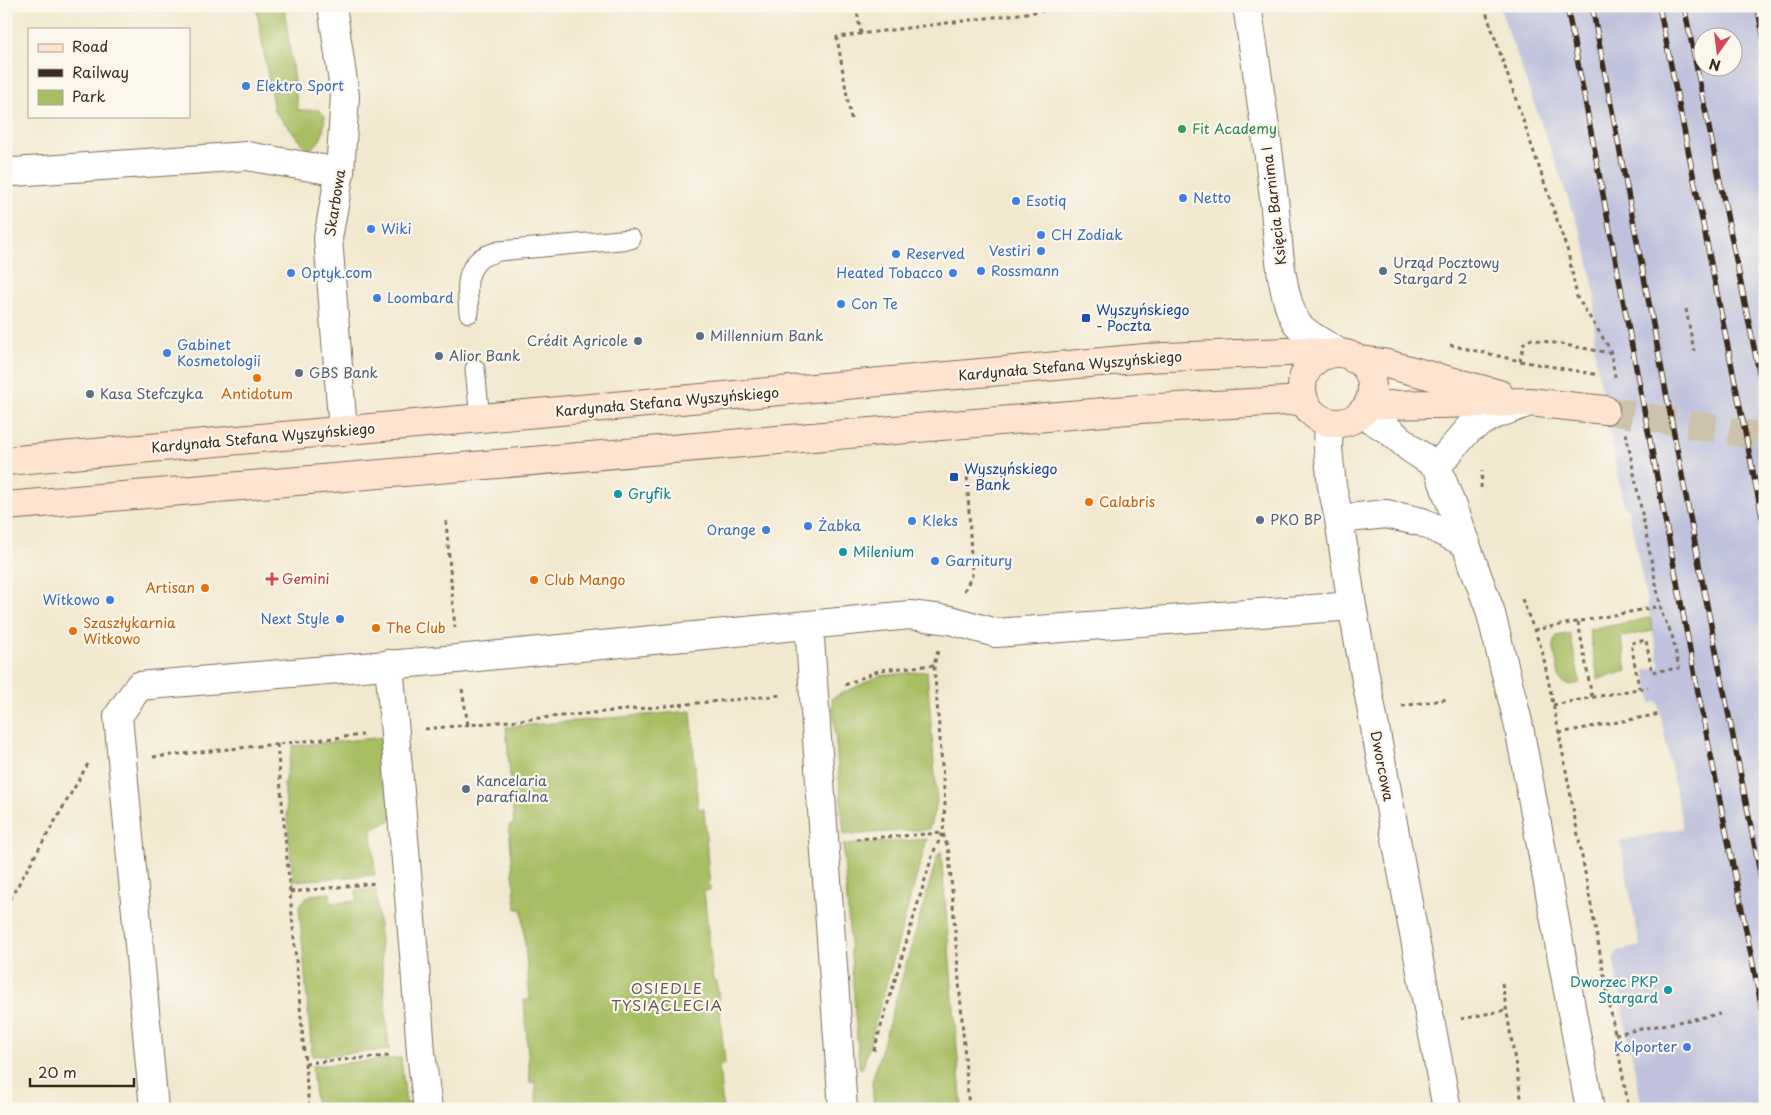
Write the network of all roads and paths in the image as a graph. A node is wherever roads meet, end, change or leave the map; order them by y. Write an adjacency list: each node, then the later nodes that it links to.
1 (332, 6): 9 (street, Skarbowa)
2 (856, 6): 6 (path)
3 (1247, 6): 16 (street, Księcia Barnima I)
4 (1484, 6): 15 (path)
5 (1057, 9): 6 (path)
6 (861, 34): 7 (path)
7 (851, 119)
8 (10, 171): 9 (street)
9 (340, 172): 28 (street, Skarbowa)
10 (631, 239): 12 (lane)
11 (1686, 309): 14 (path)
12 (469, 313)
13 (1442, 344): 17 (path)
14 (1694, 350)
15 (1610, 352): 17 (path); 20 (path)
16 (1340, 356): 21 (main road); 22 (main road, Kardynała Stefana Wyszyńskiego); 23 (main road); 25 (main road, Kardynała Stefana Wyszyńskiego)
17 (1520, 361): 19 (path)
18 (475, 369): 25 (lane)
19 (1598, 375)
20 (1616, 382)
21 (1304, 400): 26 (main road); 32 (main road)
22 (1529, 402): 23 (main road, Kardynała Stefana Wyszyńskiego); 24 (main road, Kardynała Stefana Wyszyńskiego); 30 (street)
23 (1364, 409): 26 (main road); 30 (street)
24 (1605, 410)
25 (480, 419): 28 (main road, Kardynała Stefana Wyszyńskiego)
26 (1329, 422): 33 (street, Dworcowa)
27 (1626, 430): 37 (path)
28 (344, 431): 29 (main road, Kardynała Stefana Wyszyńskiego)
29 (6, 461)
30 (1437, 466): 35 (street)
31 (967, 470): 38 (path)
32 (6, 506)
33 (1339, 519): 35 (street); 36 (street, Dworcowa)
34 (446, 522): 42 (path)
35 (1466, 544): 81 (street)
36 (1352, 606): 38 (street); 79 (street, Dworcowa)
37 (1661, 606): 39 (path); 46 (path)
38 (950, 620): 40 (street); 44 (path)
39 (1578, 622): 41 (path); 48 (path)
40 (809, 625): 42 (street); 47 (street)
41 (1534, 630)
42 (457, 659): 43 (street); 55 (path)
43 (389, 664): 56 (street); 59 (street)
44 (934, 665): 47 (path); 61 (path)
45 (1648, 687): 46 (path)
46 (1639, 688): 48 (path)
47 (814, 692): 55 (path); 62 (street)
48 (1592, 697): 50 (path)
49 (1449, 699): 51 (path)
50 (1553, 705)
51 (1401, 706)
52 (1763, 712): 54 (path)
53 (1660, 714): 57 (path)
54 (1765, 722)
55 (468, 725): 56 (path)
56 (395, 732): 58 (path); 63 (street)
57 (1559, 733)
58 (277, 744): 59 (path); 64 (path)
59 (123, 760): 74 (street)
60 (90, 761): 65 (path)
61 (943, 833): 62 (path); 72 (path); 78 (path)
62 (824, 840): 77 (street)
63 (408, 880): 64 (path); 71 (street)
64 (290, 892): 73 (path)
65 (6, 906)
66 (1502, 983): 67 (path)
67 (1506, 1010): 69 (path); 80 (path)
68 (1720, 1014): 70 (path)
69 (1460, 1019)
70 (1615, 1034)
71 (421, 1053): 73 (path); 76 (street)
72 (870, 1062)
73 (305, 1063): 75 (path)
74 (154, 1109)
75 (309, 1109)
76 (428, 1109)
77 (843, 1109)
78 (969, 1109)
79 (1446, 1109)
80 (1523, 1109)
81 (1590, 1109)

